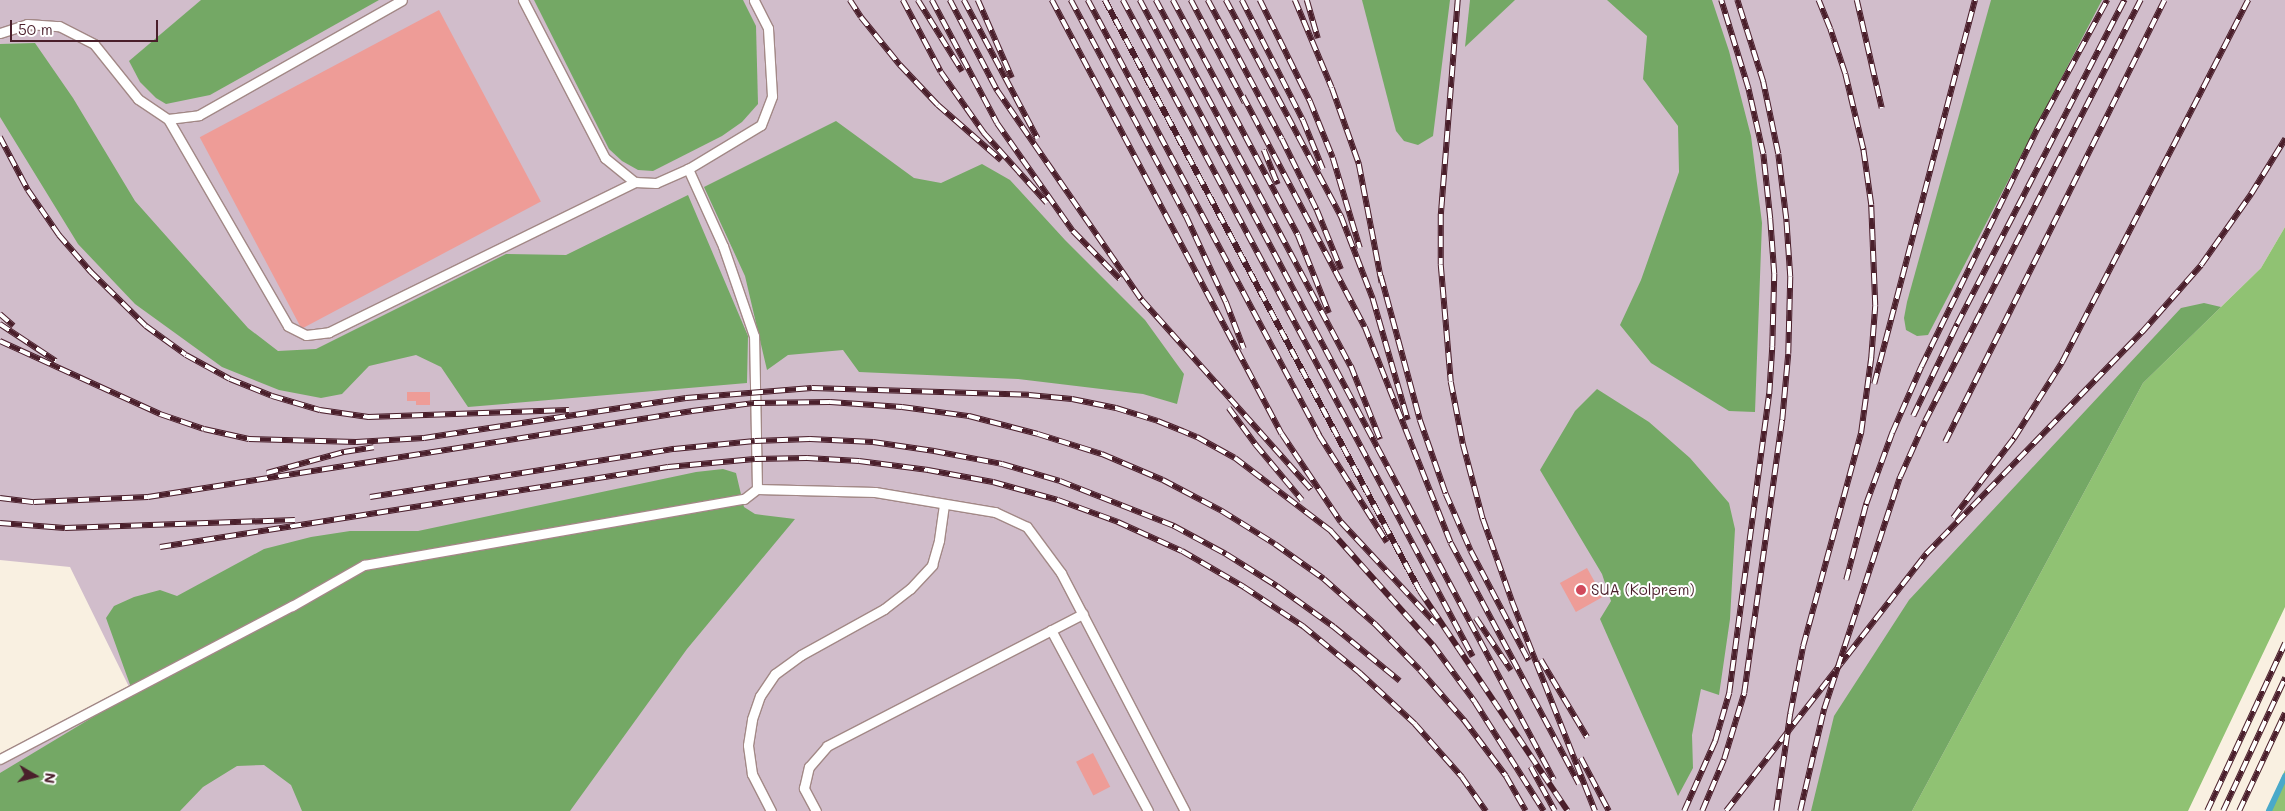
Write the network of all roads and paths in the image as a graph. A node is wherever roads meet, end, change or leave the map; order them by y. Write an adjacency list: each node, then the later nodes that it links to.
1 (402, 0): 5 (lane)
2 (523, 0): 7 (lane)
3 (754, 0): 6 (lane)
4 (0, 33): 5 (lane)
5 (168, 119): 7 (lane)
6 (688, 169): 7 (lane); 8 (lane)
7 (635, 182)
8 (757, 489): 9 (lane); 12 (lane)
9 (944, 504): 10 (lane); 13 (lane)
10 (1083, 614): 11 (lane); 16 (lane)
11 (1051, 630): 14 (lane); 15 (lane)
12 (0, 759)
13 (771, 811)
14 (816, 811)
15 (1148, 811)
16 (1185, 811)

